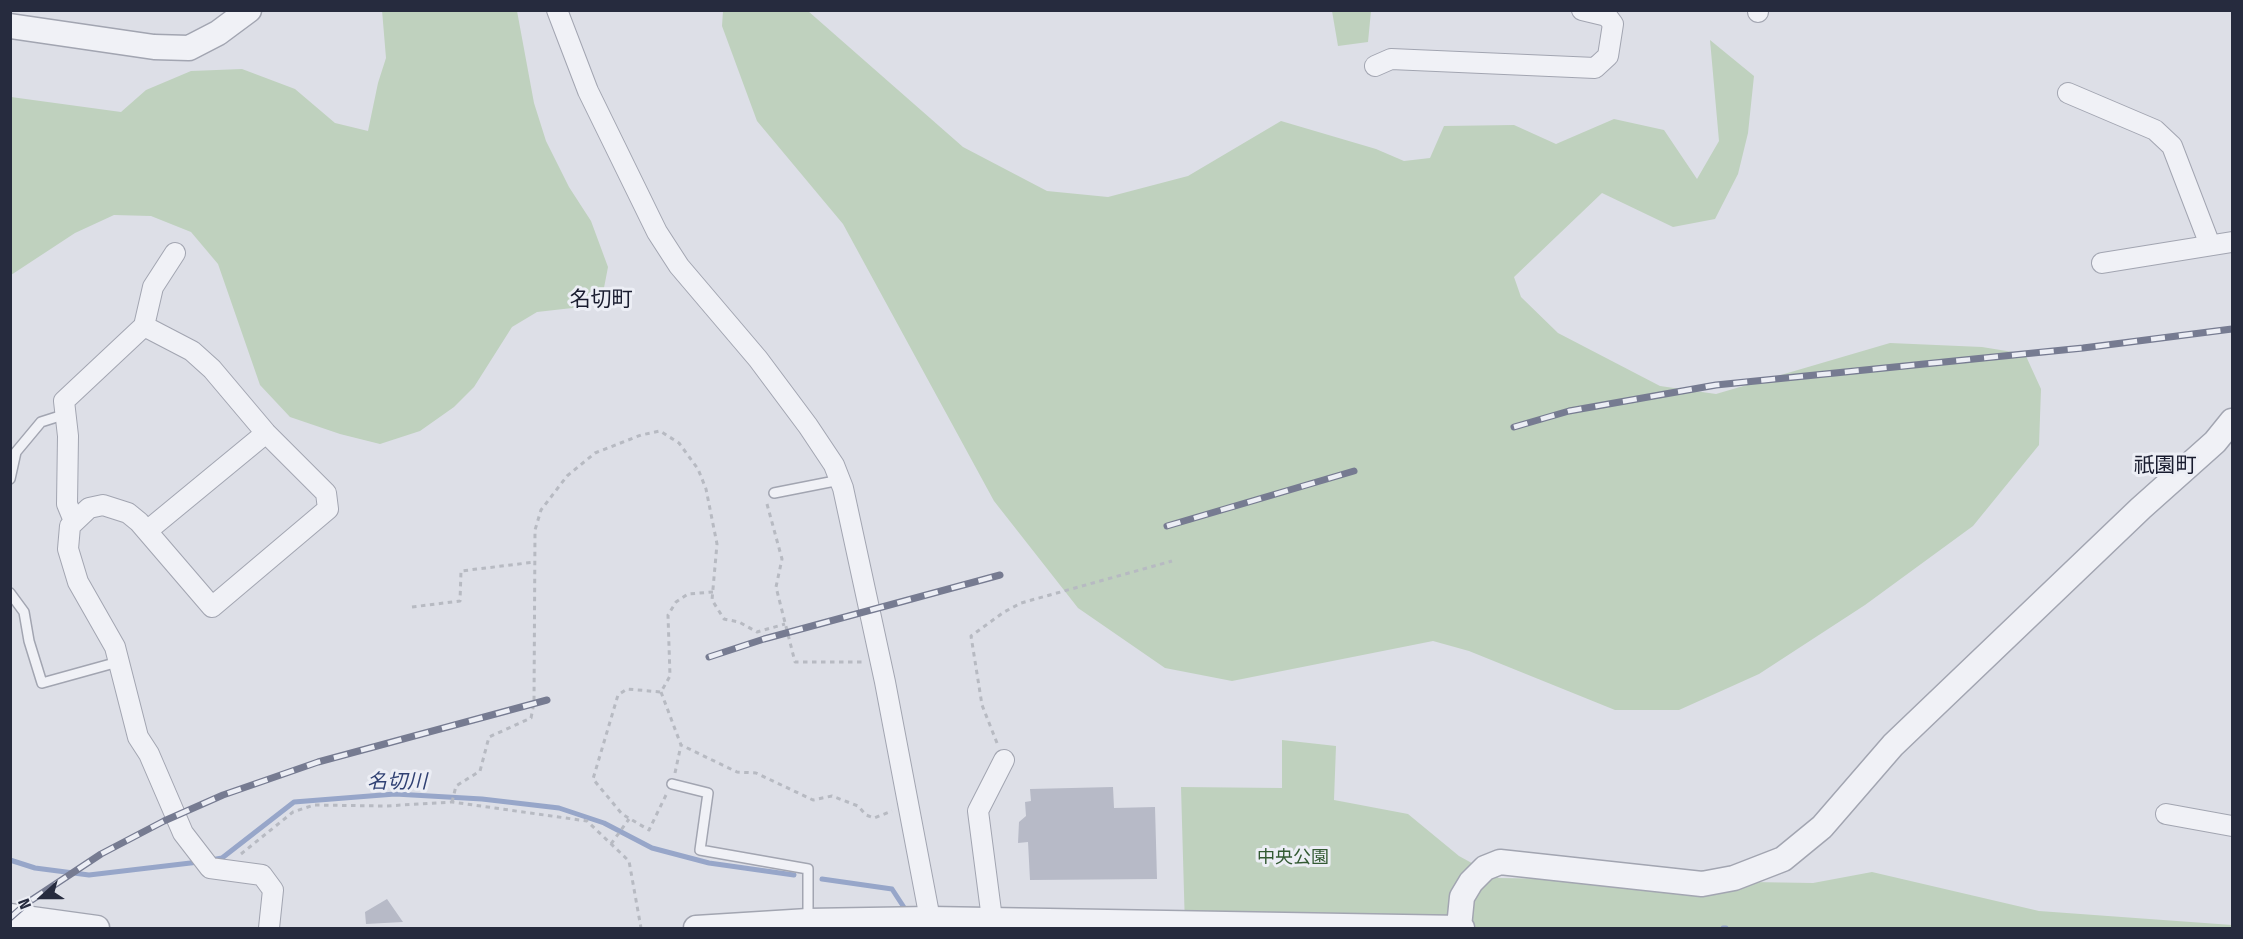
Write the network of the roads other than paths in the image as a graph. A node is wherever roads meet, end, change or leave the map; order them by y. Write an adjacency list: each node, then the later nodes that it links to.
1 (249, 10): 4 (street)
2 (557, 10): 16 (street)
3 (1582, 10): 5 (street)
4 (10, 26)
5 (1375, 66)
6 (2068, 93): 8 (street)
7 (2232, 242): 8 (street)
8 (2210, 245): 10 (street)
9 (175, 253): 11 (street)
10 (2102, 263)
11 (144, 326): 12 (street); 14 (street)
12 (66, 414): 15 (lane); 18 (street)
13 (2232, 421): 34 (street)
14 (266, 433): 19 (street); 19 (street)
15 (10, 479)
16 (840, 480): 17 (lane); 28 (street)
17 (774, 492)
18 (74, 521): 19 (street); 21 (street)
19 (147, 531)
20 (10, 593): 21 (lane)
21 (118, 662): 32 (street)
22 (1004, 760): 27 (street)
23 (672, 784): 29 (lane)
24 (2166, 814): 25 (street)
25 (2232, 826)
26 (10, 916): 31 (street)
27 (992, 919): 28 (street); 34 (street)
28 (928, 920): 30 (street)
29 (808, 921): 30 (street); 33 (street)
30 (842, 925)
31 (97, 928)
32 (269, 928)
33 (696, 928)
34 (1460, 928)

